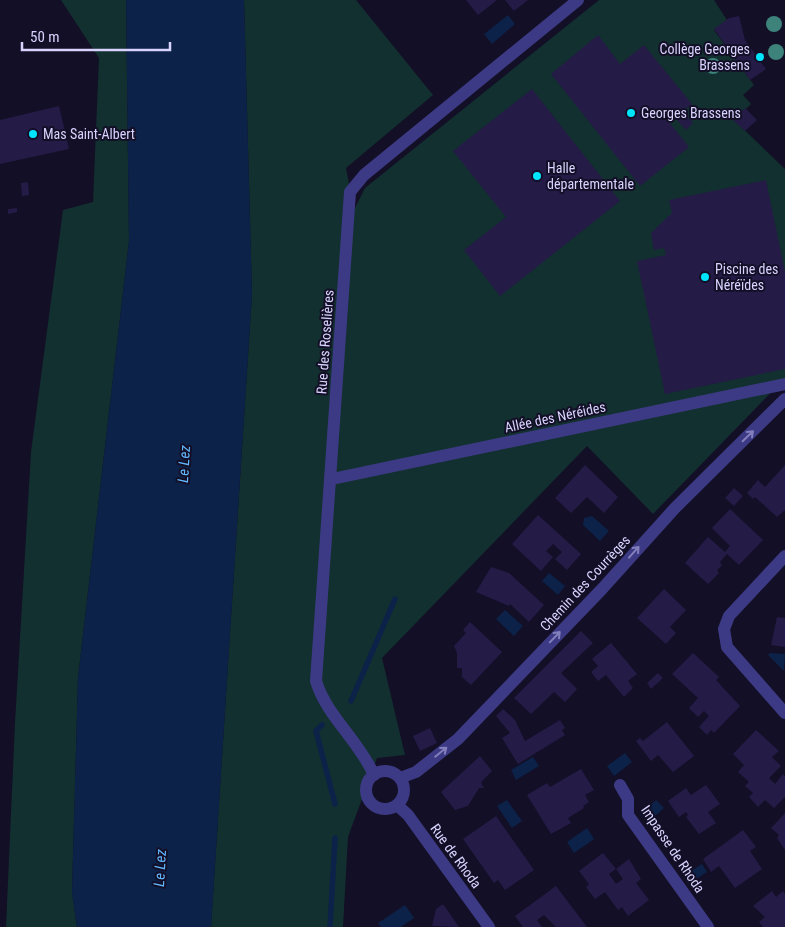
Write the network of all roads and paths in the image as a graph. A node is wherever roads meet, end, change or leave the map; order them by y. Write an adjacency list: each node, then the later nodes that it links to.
1 (578, 0): 4 (street, Rue des Roselières)
2 (785, 384): 4 (street, Allée des Néréides)
3 (785, 399): 8 (street, Chemin des Courrèges, one-way to 3)
4 (332, 479): 7 (street, Rue des Roselières)
5 (785, 556): 6 (street)
6 (785, 713)
7 (374, 774): 8 (street); 10 (street)
8 (400, 778): 10 (street)
9 (620, 785): 12 (street, Impasse de Rhoda)
10 (397, 805): 11 (street, Rue de Rhoda)
11 (489, 927)
12 (708, 927)

